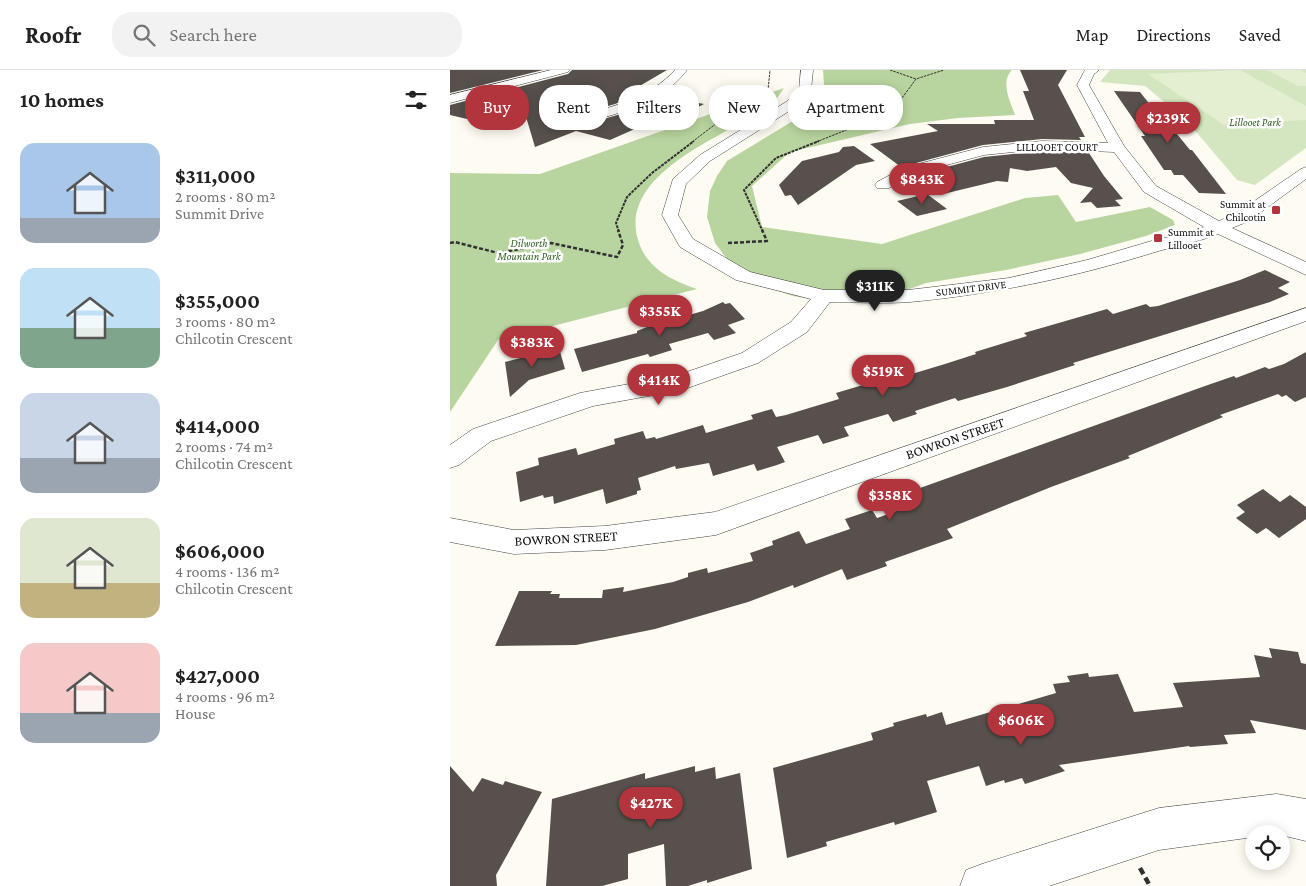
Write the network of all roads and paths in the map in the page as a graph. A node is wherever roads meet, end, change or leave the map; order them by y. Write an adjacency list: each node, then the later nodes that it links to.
1 (564, 70): 9 (street)
2 (681, 70): 10 (street)
3 (770, 70): 16 (path)
4 (807, 70): 18 (street, SUMMIT DRIVE)
5 (890, 70): 8 (path)
6 (944, 70): 8 (path)
7 (1093, 70): 11 (street)
8 (916, 79): 15 (path)
9 (450, 99)
10 (608, 111)
11 (1118, 148): 13 (street, LILLOOET COURT); 14 (street)
12 (1306, 172): 14 (street, SUMMIT DRIVE)
13 (883, 185)
14 (1217, 228): 17 (street); 18 (street, SUMMIT DRIVE)
15 (724, 242)
16 (450, 243)
17 (1306, 269)
18 (824, 296): 20 (street)
19 (1306, 314): 21 (street, BOWRON STREET)
20 (450, 458)
21 (450, 530)
22 (1306, 820): 23 (street)
23 (982, 886)

